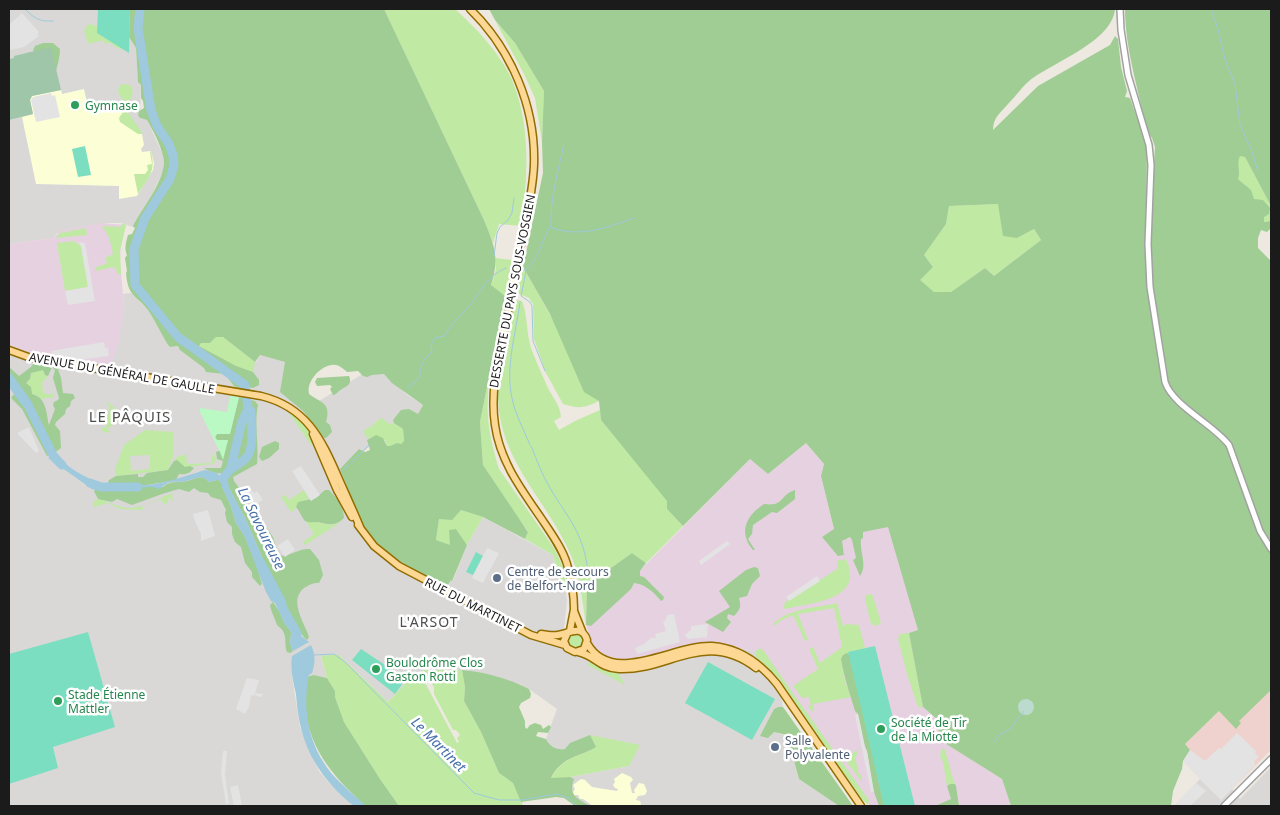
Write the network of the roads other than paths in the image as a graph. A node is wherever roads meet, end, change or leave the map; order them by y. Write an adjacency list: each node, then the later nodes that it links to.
1 (470, 9): 6 (main road, DESSERTE DU PAYS SOUS-VOSGIEN)
2 (1120, 9): 5 (street)
3 (9, 350): 4 (main road, AVENUE DU GÉNÉRAL DE GAULLE)
4 (308, 424): 7 (main road, RUE DU MARTINET)
5 (1271, 550)
6 (574, 610): 8 (main road); 9 (main road, DESSERTE DU PAYS SOUS-VOSGIEN)
7 (525, 631): 9 (main road); 11 (main road, RUE DU MARTINET)
8 (582, 631): 9 (main road); 10 (main road)
9 (569, 632): 11 (main road)
10 (587, 643): 12 (main road); 13 (main road)
11 (565, 645): 12 (main road)
12 (578, 652): 13 (main road)
13 (791, 705): 15 (main road)
14 (1271, 759): 16 (street)
15 (861, 806)
16 (1224, 806)

